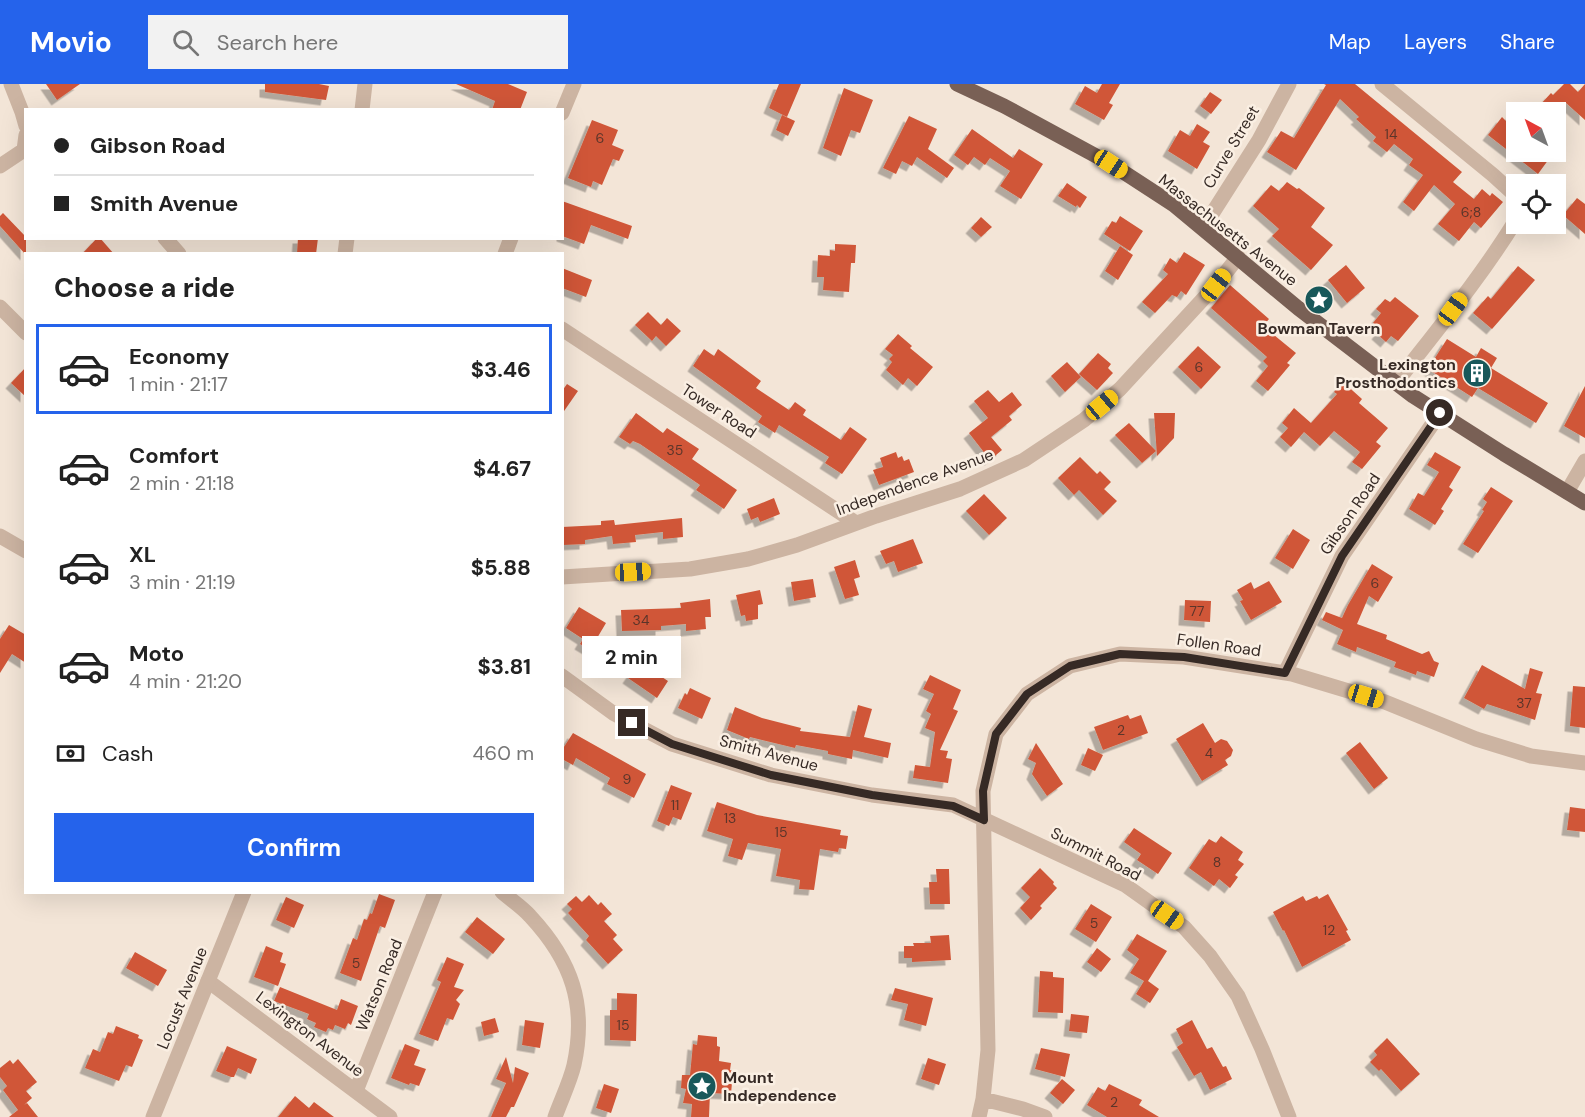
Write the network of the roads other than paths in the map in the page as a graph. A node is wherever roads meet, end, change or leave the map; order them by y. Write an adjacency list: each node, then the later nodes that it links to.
1 (11, 84): 9 (street)
2 (365, 84): 7 (street)
3 (574, 84): 8 (street)
4 (957, 84): 13 (main road, Massachusetts Avenue)
5 (1289, 84): 13 (street, Curve Street)
6 (1382, 84): 12 (street)
7 (362, 108)
8 (564, 108)
9 (24, 119)
10 (24, 150): 11 (street)
11 (0, 166)
12 (1506, 188)
13 (1203, 228): 17 (main road, Massachusetts Avenue)
14 (1506, 234): 21 (street)
15 (167, 240): 16 (street)
16 (177, 252)
17 (1238, 257): 21 (main road, Massachusetts Avenue); 26 (street, Independence Avenue)
18 (0, 307): 20 (street)
19 (564, 330): 26 (street, Tower Road)
20 (24, 331)
21 (1396, 383): 22 (main road, Massachusetts Avenue)
22 (1440, 413): 24 (main road, Massachusetts Avenue); 30 (street, Gibson Road)
23 (1585, 461): 24 (street)
24 (1567, 492): 25 (main road, Massachusetts Avenue)
25 (1585, 502)
26 (856, 523): 29 (street, Independence Avenue)
27 (0, 536): 28 (street)
28 (24, 550)
29 (564, 578)
30 (1285, 673): 32 (street, Follen Road); 33 (street, Follen Road)
31 (564, 677): 33 (street, Smith Avenue)
32 (1585, 763)
33 (984, 820): 39 (street, Follen Road); 45 (street, Summit Road)
34 (243, 894): 37 (street, Locust Avenue)
35 (434, 894): 38 (street, Watson Road)
36 (504, 894): 42 (street)
37 (208, 981): 38 (street, Lexington Avenue); 40 (street, Locust Avenue)
38 (356, 1091): 41 (street, Lexington Avenue)
39 (983, 1099): 43 (street, Follen Road); 44 (street)
40 (153, 1117)
41 (390, 1117)
42 (555, 1117)
43 (979, 1117)
44 (1045, 1117)
45 (1289, 1117)

